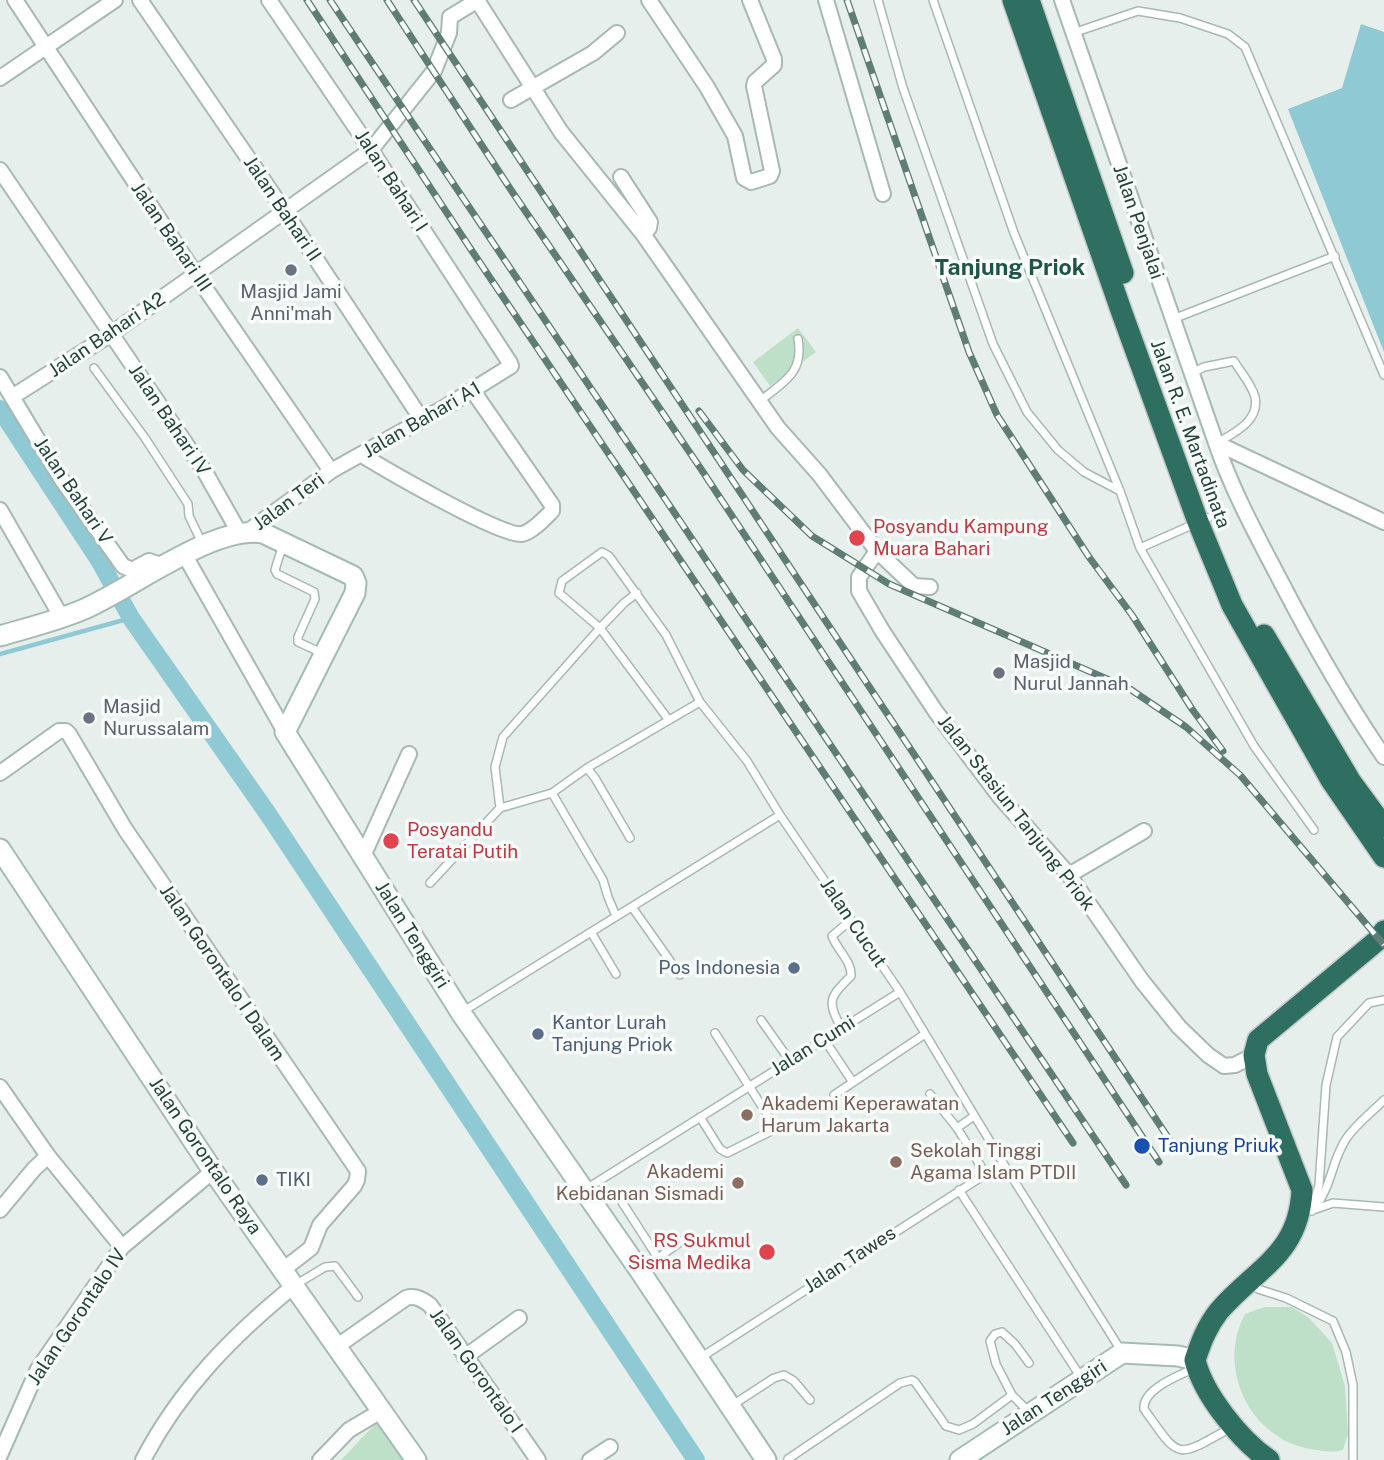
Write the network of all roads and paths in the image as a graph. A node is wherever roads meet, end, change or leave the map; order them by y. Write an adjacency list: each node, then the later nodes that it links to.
1 (15, 0): 16 (street, Jalan Bahari III)
2 (115, 0): 16 (street)
3 (140, 0): 24 (street, Jalan Bahari II)
4 (270, 0): 20 (street, Jalan Bahari I)
5 (477, 0): 18 (street); 20 (street, Jalan Bahari A2)
6 (649, 0): 7 (street)
7 (750, 0)
8 (826, 0): 23 (street)
9 (878, 0): 43 (lane)
10 (933, 0): 43 (lane)
11 (1013, 0): 45 (highway, Jalan R. E. Martadinata)
12 (1029, 0): 45 (highway, Jalan R. E. Martadinata)
13 (1062, 0): 15 (street, Jalan Penjalai)
14 (617, 33): 18 (street)
15 (1072, 33): 26 (lane); 28 (street, Jalan Penjalai)
16 (45, 48): 17 (street); 27 (street, Jalan Bahari III)
17 (0, 78)
18 (533, 88): 19 (street); 25 (street)
19 (511, 100)
20 (371, 150): 24 (street, Jalan Bahari A2); 31 (street, Jalan Bahari I)
21 (0, 170): 29 (street, Jalan Bahari IV)
22 (621, 177): 25 (street)
23 (883, 194)
24 (285, 212): 27 (street, Jalan Bahari A2); 39 (street, Jalan Bahari II)
25 (643, 234): 38 (street)
26 (1335, 256): 28 (lane); 34 (lane)
27 (196, 275): 29 (street, Jalan Bahari A2); 42 (street, Jalan Bahari III)
28 (1172, 319): 33 (street, Jalan Penjalai)
29 (111, 334): 37 (street, Jalan Bahari A2); 47 (street, Jalan Bahari IV)
30 (798, 340): 38 (lane)
31 (511, 365): 36 (street, Jalan Bahari A1)
32 (94, 368): 49 (lane)
33 (1191, 373): 40 (street, Jalan Penjalai); 40 (lane)
34 (1384, 375)
35 (0, 377): 37 (street, Jalan Bahari V)
36 (473, 391): 39 (street, Jalan Bahari A1); 41 (street)
37 (12, 397): 53 (street, Jalan Bahari V)
38 (759, 402): 51 (street)
39 (422, 420): 41 (street, Jalan Bahari A1)
40 (1216, 443): 46 (street); 64 (street, Jalan Penjalai)
41 (362, 454): 42 (street, Jalan Bahari A1)
42 (331, 471): 47 (street, Jalan Teri)
43 (1120, 491): 50 (lane)
44 (0, 510): 56 (street)
45 (1204, 520): 50 (lane); 70 (highway, Jalan R. E. Martadinata); 76 (highway, Jalan R. E. Martadinata)
46 (1384, 523)
47 (244, 533): 48 (street); 49 (street)
48 (283, 544): 59 (lane); 59 (street)
49 (204, 545): 52 (street)
50 (1140, 548): 71 (lane)
51 (877, 551): 54 (street); 77 (street, Jalan Stasiun Tanjung Priok)
52 (184, 554): 53 (street); 62 (street)
53 (158, 569): 56 (street)
54 (930, 587)
55 (637, 593): 57 (lane); 57 (lane, Jalan Cucut); 60 (lane, Jalan Cucut)
56 (62, 618): 58 (street)
57 (600, 628): 61 (lane); 68 (lane)
58 (0, 636)
59 (324, 654): 62 (street)
60 (700, 702): 61 (lane); 69 (lane, Jalan Cucut)
61 (668, 719): 65 (lane)
62 (285, 732): 75 (street, Jalan Tenggiri)
63 (409, 754): 75 (street)
64 (1384, 757)
65 (587, 768): 67 (lane); 73 (lane)
66 (0, 773): 120 (street, Jalan Gorontalo I Dalam)
67 (552, 793): 68 (lane); 80 (lane)
68 (500, 808): 78 (lane)
69 (780, 815): 79 (lane); 81 (lane, Jalan Cucut)
70 (1384, 827)
71 (1314, 830)
72 (1144, 831): 77 (street)
73 (630, 838)
74 (0, 849): 107 (street, Jalan Gorontalo Raya)
75 (363, 856): 88 (street, Jalan Tenggiri)
76 (1384, 856)
77 (1069, 875): 94 (street, Jalan Stasiun Tanjung Priok)
78 (430, 883)
79 (632, 906): 80 (lane); 85 (lane)
80 (617, 915): 83 (lane)
81 (851, 920): 86 (lane, Jalan Cucut); 90 (lane)
82 (1384, 931): 94 (highway)
83 (591, 932): 84 (lane); 88 (lane)
84 (616, 974)
85 (680, 975)
86 (900, 992): 90 (lane, Jalan Cumi); 92 (lane, Jalan Cucut)
87 (1384, 1000): 114 (lane)
88 (461, 1013): 109 (street, Jalan Tenggiri)
89 (761, 1020): 95 (lane)
90 (841, 1028): 93 (lane, Jalan Cumi)
91 (715, 1033): 98 (lane)
92 (925, 1034): 96 (lane); 102 (lane, Jalan Cucut)
93 (824, 1040): 95 (lane, Jalan Cumi); 96 (lane)
94 (1254, 1055): 116 (highway)
95 (790, 1061): 98 (lane, Jalan Cumi)
96 (852, 1081): 100 (lane)
97 (0, 1087): 105 (street)
98 (748, 1087): 103 (lane, Jalan Cumi); 103 (lane)
99 (930, 1094): 104 (lane)
100 (834, 1095)
101 (1384, 1100): 114 (lane)
102 (974, 1116): 104 (lane); 106 (lane, Jalan Cucut)
103 (700, 1117): 109 (lane, Jalan Cumi)
104 (957, 1128): 108 (lane)
105 (48, 1156): 113 (street); 117 (street)
106 (1003, 1163): 108 (lane, Jalan Tawes); 125 (lane, Jalan Cucut)
107 (213, 1171): 117 (street, Jalan Gorontalo IV); 120 (street, Jalan Gorontalo Raya)
108 (985, 1173): 110 (lane, Jalan Tawes)
109 (584, 1190): 119 (street, Jalan Tenggiri)
110 (959, 1190): 127 (lane, Jalan Tawes); 130 (lane)
111 (620, 1199): 118 (lane)
112 (1384, 1207): 114 (lane)
113 (0, 1210)
114 (1312, 1211): 116 (lane)
115 (689, 1236): 118 (lane)
116 (1291, 1239): 121 (highway)
117 (122, 1247): 138 (street, Jalan Gorontalo IV)
118 (657, 1258): 119 (lane)
119 (640, 1271): 127 (street, Jalan Tenggiri)
120 (289, 1277): 122 (lane); 124 (street, Jalan Gorontalo Raya); 141 (street)
121 (1249, 1282): 129 (highway); 148 (lane)
122 (358, 1297)
123 (519, 1318): 126 (street)
124 (336, 1347): 126 (street, Jalan Gorontalo I); 134 (street, Jalan Gorontalo Raya)
125 (1122, 1353): 129 (street, Jalan Tenggiri); 130 (street, Jalan Tenggiri)
126 (465, 1357): 144 (street, Jalan Gorontalo I)
127 (698, 1359): 133 (street, Jalan Tenggiri)
128 (1029, 1363): 131 (lane)
129 (1196, 1363): 136 (highway); 136 (lane)
130 (1082, 1379): 135 (street, Jalan Tenggiri)
131 (1012, 1395): 135 (lane); 140 (lane)
132 (810, 1400): 133 (lane)
133 (730, 1407): 146 (street, Jalan Tenggiri)
134 (381, 1411): 142 (street); 143 (street, Jalan Gorontalo Raya)
135 (1031, 1413): 147 (street, Jalan Tenggiri)
136 (1233, 1426): 139 (highway)
137 (610, 1447): 145 (street)
138 (0, 1455)
139 (1262, 1458)
140 (788, 1459)
141 (143, 1460)
142 (320, 1460)
143 (416, 1460)
144 (538, 1460)
145 (590, 1460)
146 (766, 1460)
147 (960, 1460)
148 (1353, 1460)

